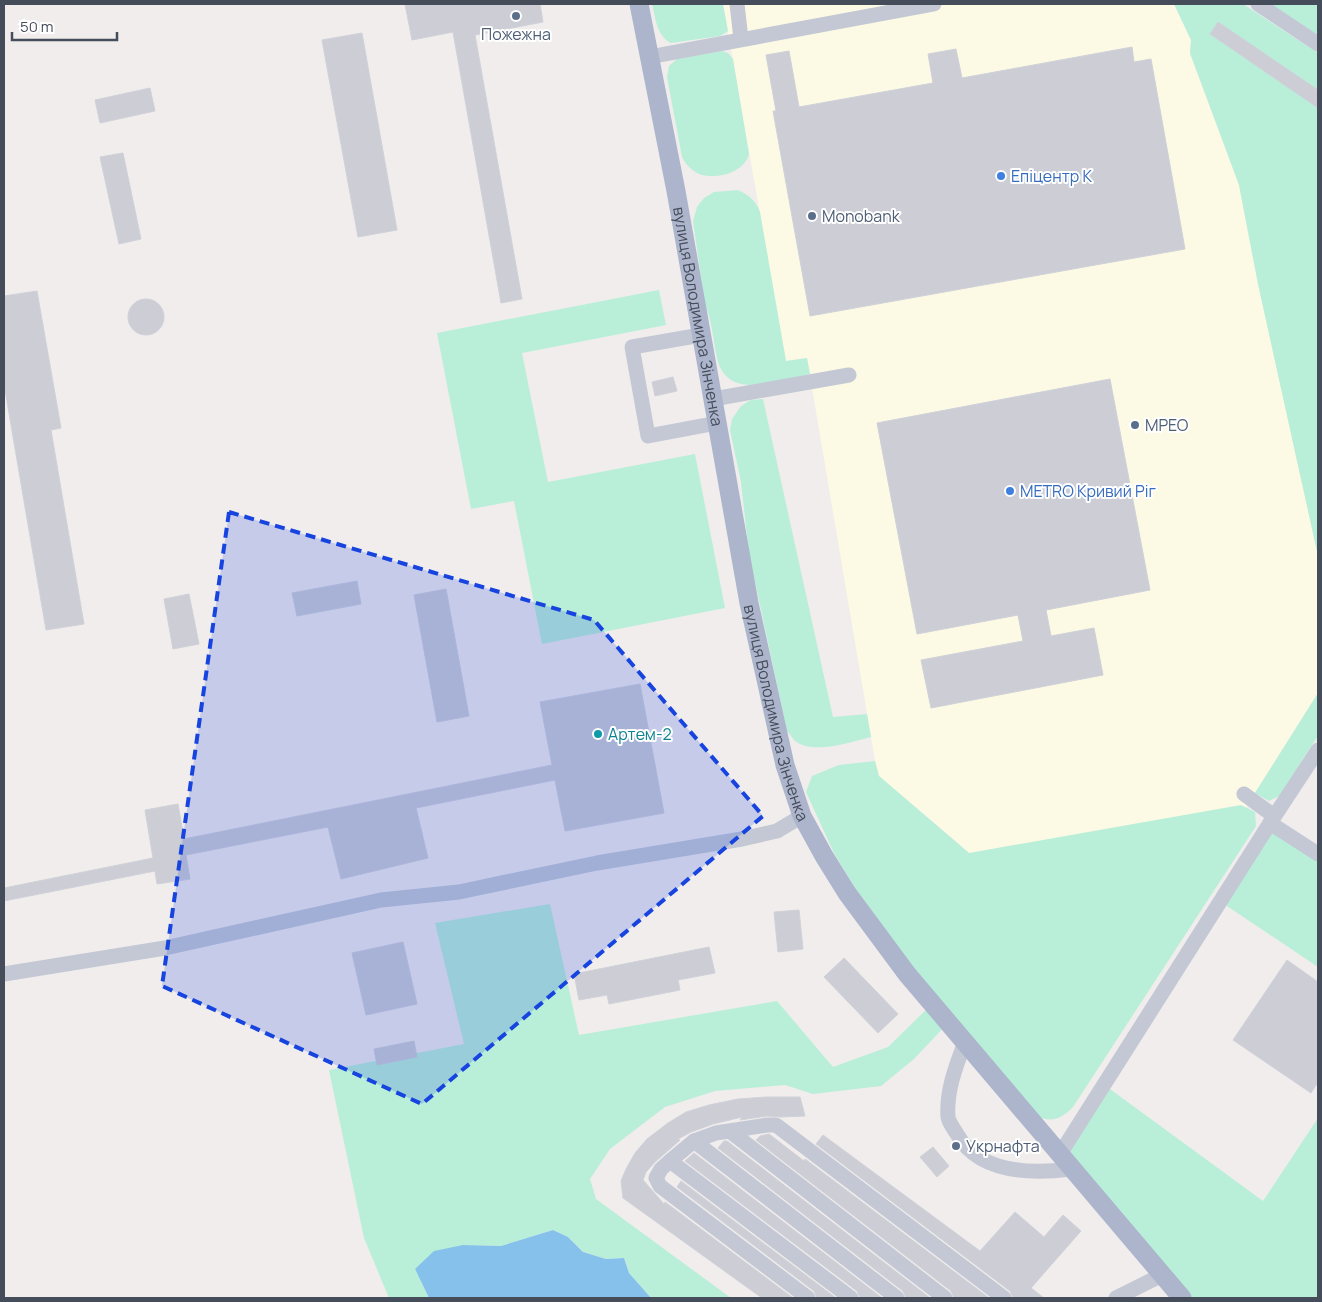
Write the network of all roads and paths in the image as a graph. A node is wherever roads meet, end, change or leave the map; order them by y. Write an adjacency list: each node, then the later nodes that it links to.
1 (639, 4): 7 (main road, вулиця Володимира Зінченка)
2 (737, 4): 5 (lane)
3 (934, 4): 5 (lane)
4 (1258, 4): 6 (lane)
5 (741, 39): 7 (lane)
6 (1318, 44)
7 (649, 57): 8 (main road, вулиця Володимира Зінченка)
8 (701, 335): 10 (main road, вулиця Володимира Зінченка); 11 (lane)
9 (848, 375): 10 (lane)
10 (713, 399): 11 (main road, вулиця Володимира Зінченка)
11 (717, 424): 14 (main road, вулиця Володимира Зінченка)
12 (1318, 750): 15 (lane)
13 (1244, 794): 15 (lane)
14 (802, 816): 17 (lane); 18 (main road, вулиця Володимира Зінченка)
15 (1272, 820): 16 (lane); 21 (lane)
16 (1318, 854)
17 (4, 974)
18 (965, 1042): 21 (main road, вулиця Володимира Зінченка); 23 (lane)
19 (731, 1132): 20 (lane); 28 (lane); 29 (lane)
20 (694, 1141): 22 (lane); 27 (lane)
21 (1060, 1154): 23 (main road, вулиця Володимира Зінченка)
22 (670, 1161): 25 (lane); 26 (lane)
23 (1071, 1169): 24 (main road, вулиця Володимира Зінченка)
24 (1162, 1275): 30 (lane); 31 (main road, вулиця Володимира Зінченка)
25 (808, 1298)
26 (851, 1298)
27 (897, 1298)
28 (945, 1298)
29 (1004, 1298)
30 (1116, 1298)
31 (1182, 1298)

